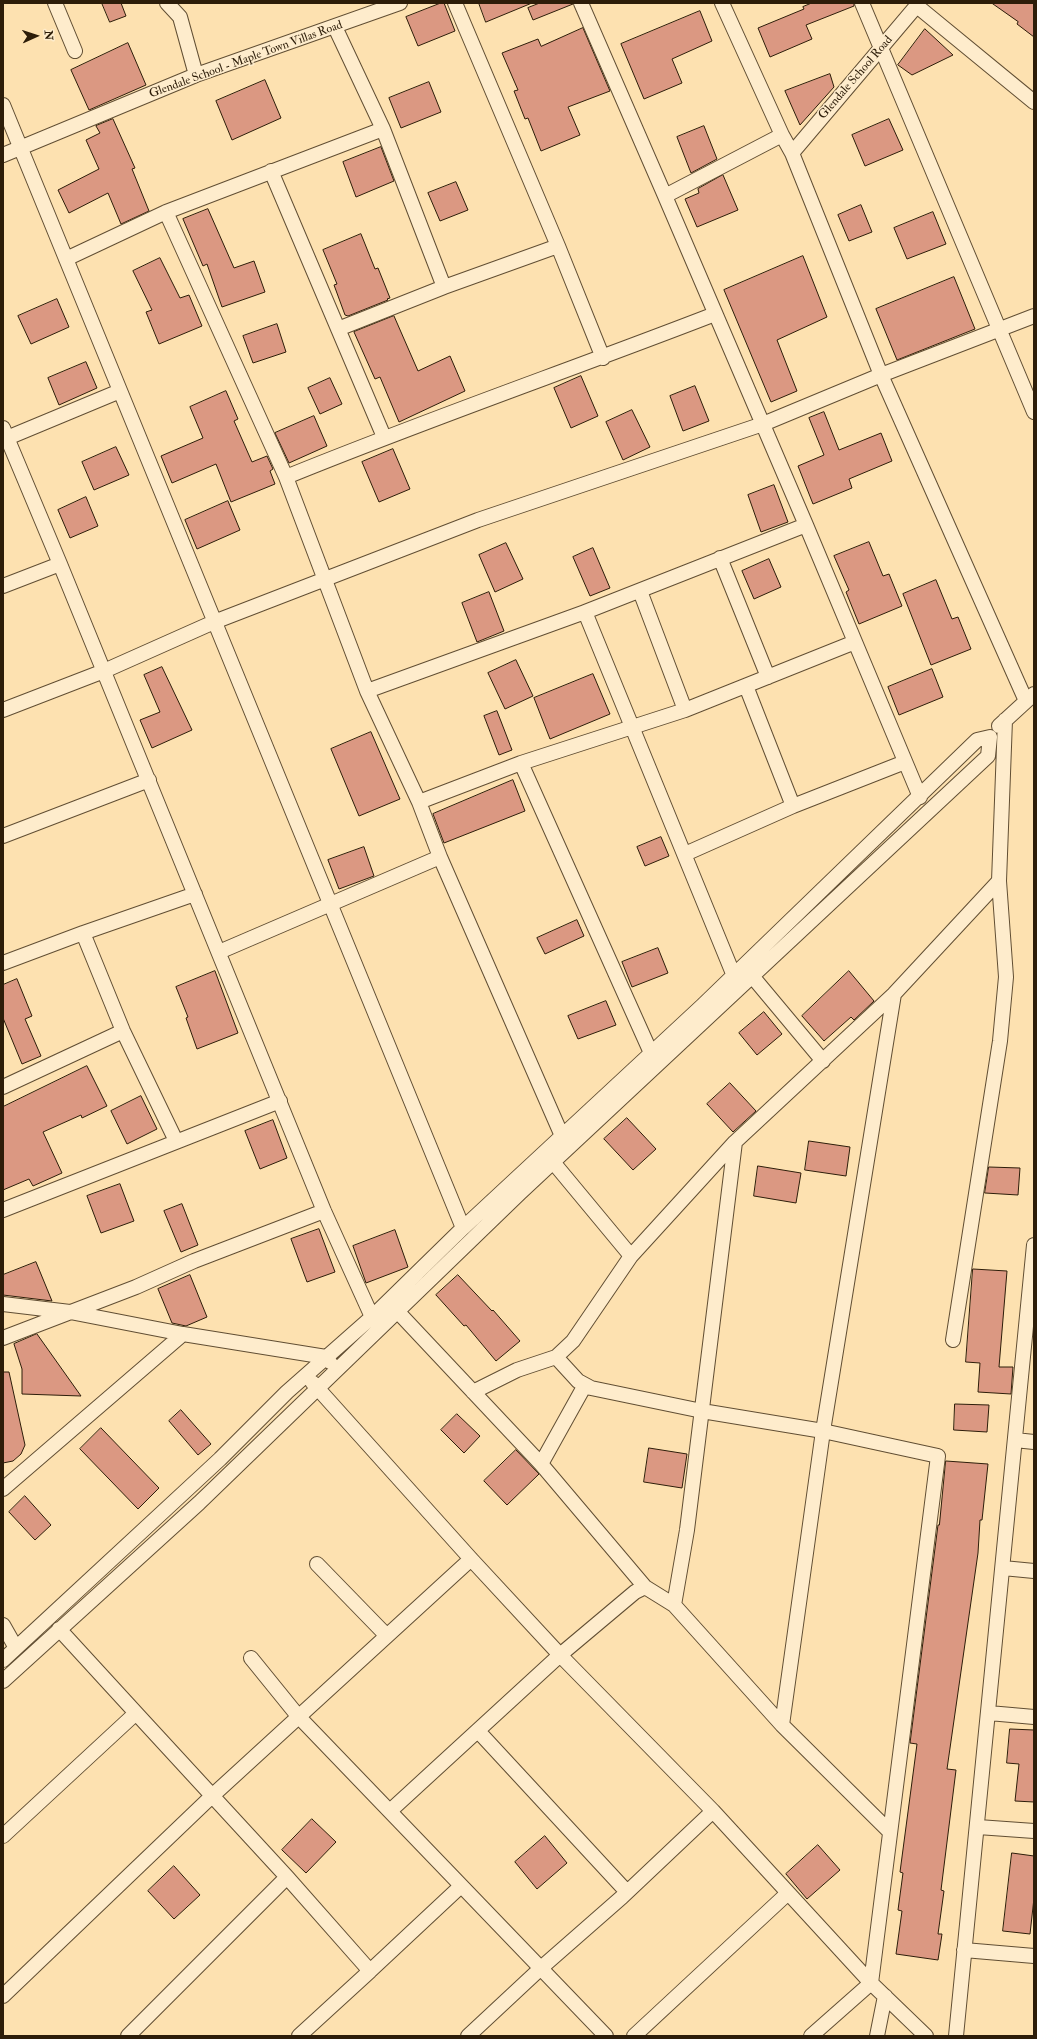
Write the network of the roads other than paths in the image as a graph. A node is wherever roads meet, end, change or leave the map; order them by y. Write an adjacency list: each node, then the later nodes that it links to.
1 (55, 3): 12 (street)
2 (167, 3): 9 (street)
3 (400, 3): 10 (street, Glendale School - Maple Town Villas Road)
4 (455, 3): 24 (street)
5 (581, 3): 22 (street)
6 (722, 3): 17 (street)
7 (862, 3): 11 (street)
8 (918, 5): 11 (street, Glendale School Road); 14 (street)
9 (179, 10): 13 (street)
10 (335, 27): 13 (street, Glendale School - Maple Town Villas Road); 16 (street)
11 (881, 49): 19 (street, Glendale School Road); 29 (street)
12 (75, 51)
13 (196, 75): 18 (street, Glendale School - Maple Town Villas Road)
14 (1034, 102)
15 (3, 105): 18 (street)
16 (384, 129): 21 (street); 26 (street)
17 (782, 135): 19 (street); 22 (street)
18 (21, 148): 20 (street, Glendale School - Maple Town Villas Road); 25 (street)
19 (792, 153): 32 (street)
20 (3, 155)
21 (271, 171): 23 (street); 30 (street)
22 (665, 196): 27 (street)
23 (166, 212): 25 (street); 38 (street)
24 (558, 246): 26 (street); 31 (street)
25 (66, 259): 33 (street)
26 (444, 287): 30 (street)
27 (715, 314): 31 (street); 35 (street)
28 (1034, 316): 29 (street)
29 (999, 328): 32 (street); 34 (street)
30 (338, 329): 37 (street)
31 (603, 358): 37 (street)
32 (881, 374): 35 (street); 52 (street)
33 (120, 391): 36 (street); 46 (street)
34 (1034, 412)
35 (763, 424): 39 (street); 42 (street)
36 (5, 433): 41 (street)
37 (384, 437): 38 (street)
38 (286, 477): 42 (street)
39 (806, 525): 40 (street); 47 (street)
40 (720, 558): 44 (street); 49 (street)
41 (60, 564): 43 (street); 48 (street)
42 (325, 580): 46 (street); 51 (street)
43 (3, 586)
44 (640, 592): 45 (street); 54 (street)
45 (585, 612): 51 (street); 56 (street)
46 (214, 622): 48 (street); 69 (street)
47 (855, 642): 49 (street); 58 (street)
48 (104, 671): 53 (street); 60 (street)
49 (768, 677): 50 (street)
50 (746, 686): 54 (street); 63 (street)
51 (367, 691): 62 (street)
52 (1030, 697): 55 (street)
53 (3, 710)
54 (685, 710): 56 (street)
55 (1005, 720): 57 (street); 67 (street)
56 (631, 728): 59 (street); 65 (street)
57 (990, 737): 61 (street); 74 (street)
58 (905, 762): 61 (street); 63 (street)
59 (521, 763): 62 (street); 77 (street)
60 (148, 780): 64 (street); 68 (street)
61 (920, 797): 73 (street)
62 (419, 802): 66 (street)
63 (793, 806): 65 (street)
64 (3, 836)
65 (685, 854): 73 (street)
66 (440, 857): 69 (street); 81 (street)
67 (999, 881): 75 (street); 97 (street)
68 (195, 894): 70 (street); 71 (street)
69 (330, 905): 71 (street); 87 (street)
70 (83, 933): 72 (street); 76 (street)
71 (219, 952): 80 (street)
72 (3, 963)
73 (734, 976): 77 (street)
74 (752, 976): 78 (street); 84 (street)
75 (894, 994): 78 (street); 106 (street)
76 (123, 1031): 79 (street); 82 (street)
77 (650, 1053): 81 (street)
78 (824, 1061): 83 (street)
79 (3, 1087)
80 (280, 1101): 82 (street); 86 (street)
81 (562, 1136): 87 (street)
82 (176, 1141): 85 (street)
83 (735, 1142): 89 (street); 105 (street)
84 (553, 1162): 89 (street); 92 (street)
85 (3, 1210)
86 (324, 1211): 91 (street); 93 (street)
87 (463, 1228): 93 (street)
88 (1034, 1245): 94 (street)
89 (631, 1256): 99 (street)
90 (3, 1304): 91 (street)
91 (70, 1312): 95 (street); 96 (street)
92 (398, 1312): 100 (street); 104 (street)
93 (372, 1317): 98 (street)
94 (1030, 1328): 107 (street)
95 (183, 1334): 98 (street); 110 (street)
96 (3, 1338)
97 (953, 1340)
98 (326, 1357): 100 (street); 101 (street)
99 (556, 1357): 102 (street); 104 (street)
100 (337, 1369): 103 (street)
101 (307, 1376): 103 (street); 120 (street)
102 (585, 1385): 105 (street); 109 (street)
103 (318, 1388): 111 (street); 118 (street)
104 (473, 1392): 109 (street)
105 (702, 1411): 106 (street); 116 (street)
106 (823, 1431): 129 (street); 135 (street)
107 (1015, 1440): 108 (street); 113 (street)
108 (1034, 1442)
109 (541, 1464): 115 (street)
110 (3, 1489)
111 (471, 1559): 119 (street); 121 (street)
112 (317, 1564): 119 (street)
113 (1003, 1568): 114 (street); 126 (street)
114 (1034, 1571)
115 (645, 1587): 116 (street); 121 (street)
116 (674, 1605): 129 (street)
117 (3, 1625): 120 (street)
118 (59, 1629): 124 (street); 125 (street)
119 (387, 1636): 127 (street)
120 (16, 1648): 123 (street)
121 (560, 1654): 130 (street); 133 (street)
122 (250, 1658): 127 (street)
123 (3, 1660)
124 (3, 1681)
125 (136, 1713): 131 (street); 137 (street)
126 (989, 1713): 128 (street); 134 (street)
127 (298, 1716): 131 (street); 132 (street)
128 (1034, 1717)
129 (782, 1725): 135 (street)
130 (478, 1731): 132 (street); 140 (street)
131 (212, 1796): 138 (street); 147 (street)
132 (390, 1811): 139 (street)
133 (713, 1811): 140 (street); 141 (street)
134 (978, 1827): 136 (street); 142 (street)
135 (890, 1831): 146 (street)
136 (1034, 1831)
137 (3, 1836)
138 (287, 1877): 145 (street); 149 (street)
139 (462, 1886): 144 (street); 145 (street)
140 (628, 1892): 144 (street)
141 (788, 1893): 146 (street); 153 (street)
142 (964, 1950): 143 (street); 157 (street)
143 (1034, 1956)
144 (540, 1968): 151 (street); 152 (street)
145 (370, 1971): 150 (street)
146 (871, 1983): 148 (street); 154 (street)
147 (3, 1996)
148 (886, 1996): 155 (street); 156 (street)
149 (128, 2036)
150 (299, 2036)
151 (468, 2036)
152 (606, 2036)
153 (634, 2036)
154 (811, 2036)
155 (877, 2036)
156 (926, 2036)
157 (956, 2036)

